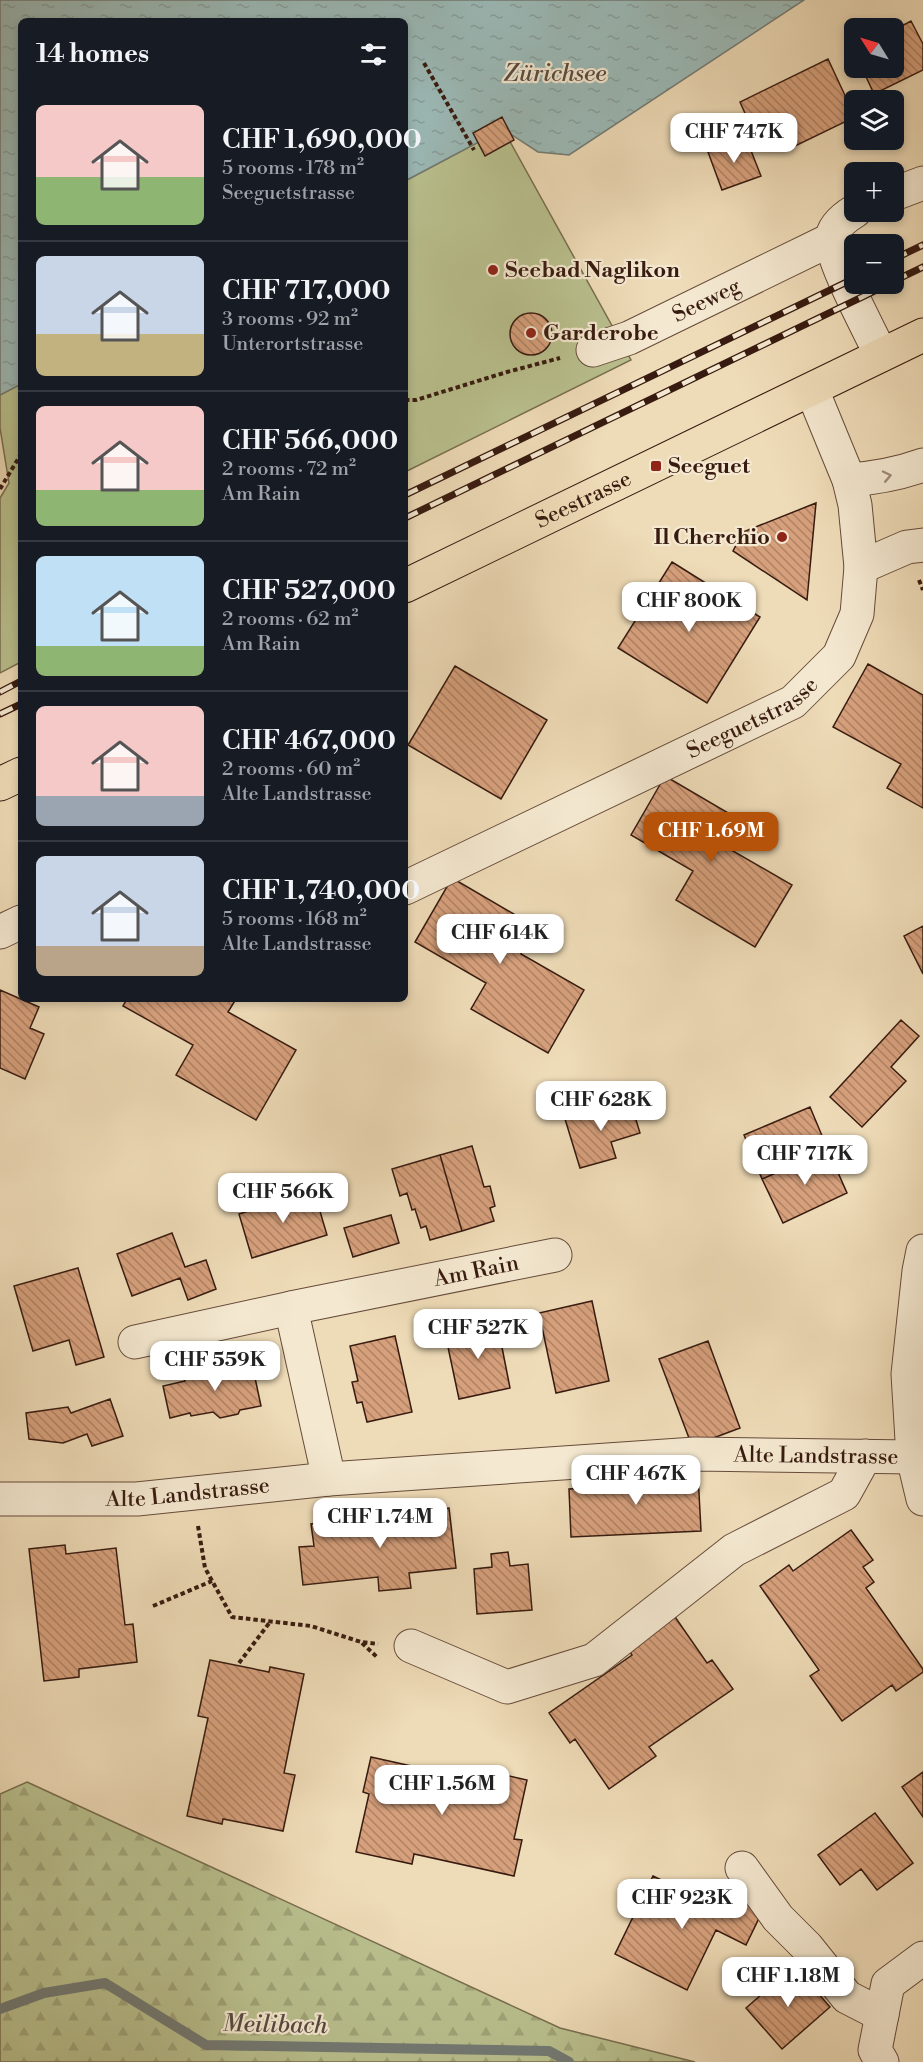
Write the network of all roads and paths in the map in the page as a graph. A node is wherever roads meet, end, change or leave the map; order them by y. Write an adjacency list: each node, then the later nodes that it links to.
1 (424, 63): 2 (path)
2 (474, 150)
3 (923, 183): 4 (street)
4 (904, 190)
5 (844, 218): 6 (street)
6 (832, 239): 8 (street, Seeweg); 9 (street)
7 (923, 335): 9 (main road, Seestrasse)
8 (593, 350): 11 (path)
9 (881, 354): 10 (main road, Seestrasse)
10 (812, 390): 14 (street, Seeguetstrasse); 18 (main road, Seestrasse)
11 (408, 400)
12 (18, 459): 15 (path)
13 (923, 465): 14 (street, one-way to 13)
14 (849, 480): 17 (street, Seeguetstrasse)
15 (0, 489)
16 (923, 545): 17 (street)
17 (861, 567): 21 (street, Seeguetstrasse)
18 (408, 585)
19 (18, 775): 20 (main road)
20 (0, 784)
21 (408, 887)
22 (18, 923): 23 (street)
23 (0, 932)
24 (923, 1251): 28 (street)
25 (555, 1255): 26 (street, Am Rain)
26 (291, 1308): 27 (street, Am Rain); 31 (street)
27 (135, 1342)
28 (915, 1374): 30 (street)
29 (865, 1456): 30 (street, Alte Landstrasse); 31 (street, Alte Landstrasse); 39 (street)
30 (913, 1457): 34 (street)
31 (329, 1479): 32 (street, Alte Landstrasse)
32 (192, 1493): 33 (street, Alte Landstrasse); 35 (path)
33 (0, 1499)
34 (923, 1499)
35 (212, 1581): 36 (path); 37 (path)
36 (153, 1606)
37 (270, 1622): 38 (path); 40 (path)
38 (361, 1642): 39 (path); 41 (path)
39 (411, 1646)
40 (239, 1663)
41 (383, 1663)
42 (741, 1868): 44 (street)
43 (923, 1959): 44 (street)
44 (882, 2015): 45 (street)
45 (882, 2062)

